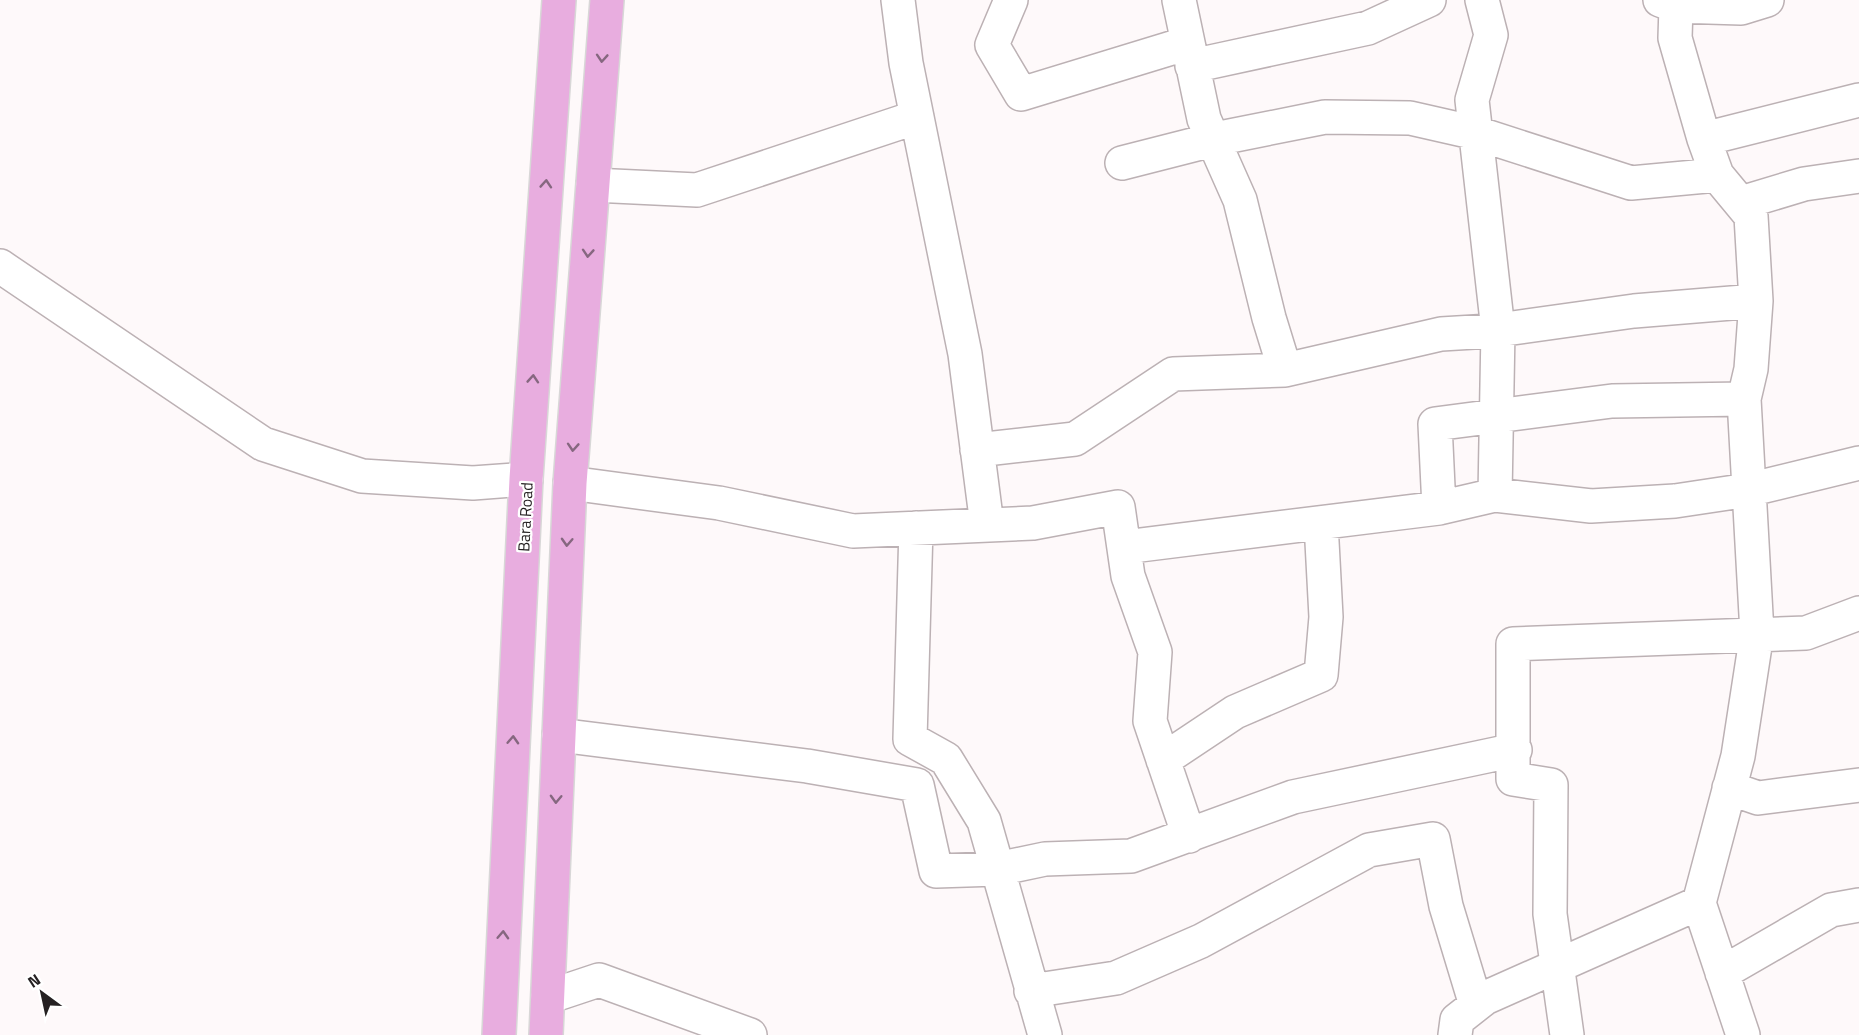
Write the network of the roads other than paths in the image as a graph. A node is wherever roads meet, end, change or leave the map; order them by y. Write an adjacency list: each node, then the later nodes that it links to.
1 (559, 0): 29 (main road, Bara Road, one-way to 1)
2 (607, 0): 19 (main road, one-way to 19)
3 (898, 0): 12 (street)
4 (1011, 0): 10 (street)
5 (1179, 0): 10 (street)
6 (1429, 0): 10 (street)
7 (1482, 0): 13 (street)
8 (1767, 0): 9 (street)
9 (1668, 3): 14 (street)
10 (1190, 54): 15 (street)
11 (1859, 100): 14 (street)
12 (917, 117): 19 (street); 27 (street)
13 (1476, 133): 15 (street); 17 (street); 23 (street)
14 (1704, 139): 17 (street)
15 (1213, 140): 16 (street); 24 (street)
16 (1122, 163)
17 (1718, 175): 20 (street)
18 (1859, 176): 20 (street)
19 (593, 185): 30 (main road, one-way to 30)
20 (1741, 203): 22 (street)
21 (0, 266): 29 (street)
22 (1756, 301): 23 (street); 25 (street)
23 (1498, 330): 24 (street); 26 (street)
24 (1285, 370): 27 (street)
25 (1744, 399): 26 (street); 31 (street)
26 (1495, 417): 32 (street); 33 (street)
27 (977, 450): 35 (street)
28 (1859, 463): 31 (street)
29 (526, 479): 30 (main road); 51 (main road, Bara Road, one-way to 29)
30 (570, 483): 36 (street); 40 (main road, one-way to 40)
31 (1749, 490): 32 (street); 39 (street)
32 (1495, 495): 33 (street)
33 (1439, 508): 34 (street)
34 (1321, 523): 37 (street); 42 (street)
35 (987, 525): 36 (street); 37 (street)
36 (916, 528): 46 (street)
37 (1124, 547): 42 (street)
38 (1859, 613): 39 (street)
39 (1757, 633): 41 (street); 44 (street)
40 (559, 735): 46 (street); 53 (main road, one-way to 53)
41 (1515, 750): 45 (street); 49 (street)
42 (1163, 760): 45 (street)
43 (1859, 785): 44 (street)
44 (1730, 788): 47 (street)
45 (1189, 836): 46 (street)
46 (997, 869): 52 (street)
47 (1699, 903): 49 (street); 50 (street)
48 (1859, 905): 50 (street)
49 (1557, 967): 54 (street); 61 (street)
50 (1722, 973): 62 (street)
51 (501, 979): 53 (main road); 56 (main road, Bara Road)
52 (1031, 991): 54 (street); 59 (street)
53 (548, 997): 55 (street); 57 (main road)
54 (1476, 1005): 60 (street)
55 (711, 1028): 58 (street)
56 (499, 1035)
57 (546, 1035)
58 (750, 1035)
59 (1045, 1035)
60 (1455, 1035)
61 (1567, 1035)
62 (1743, 1035)

